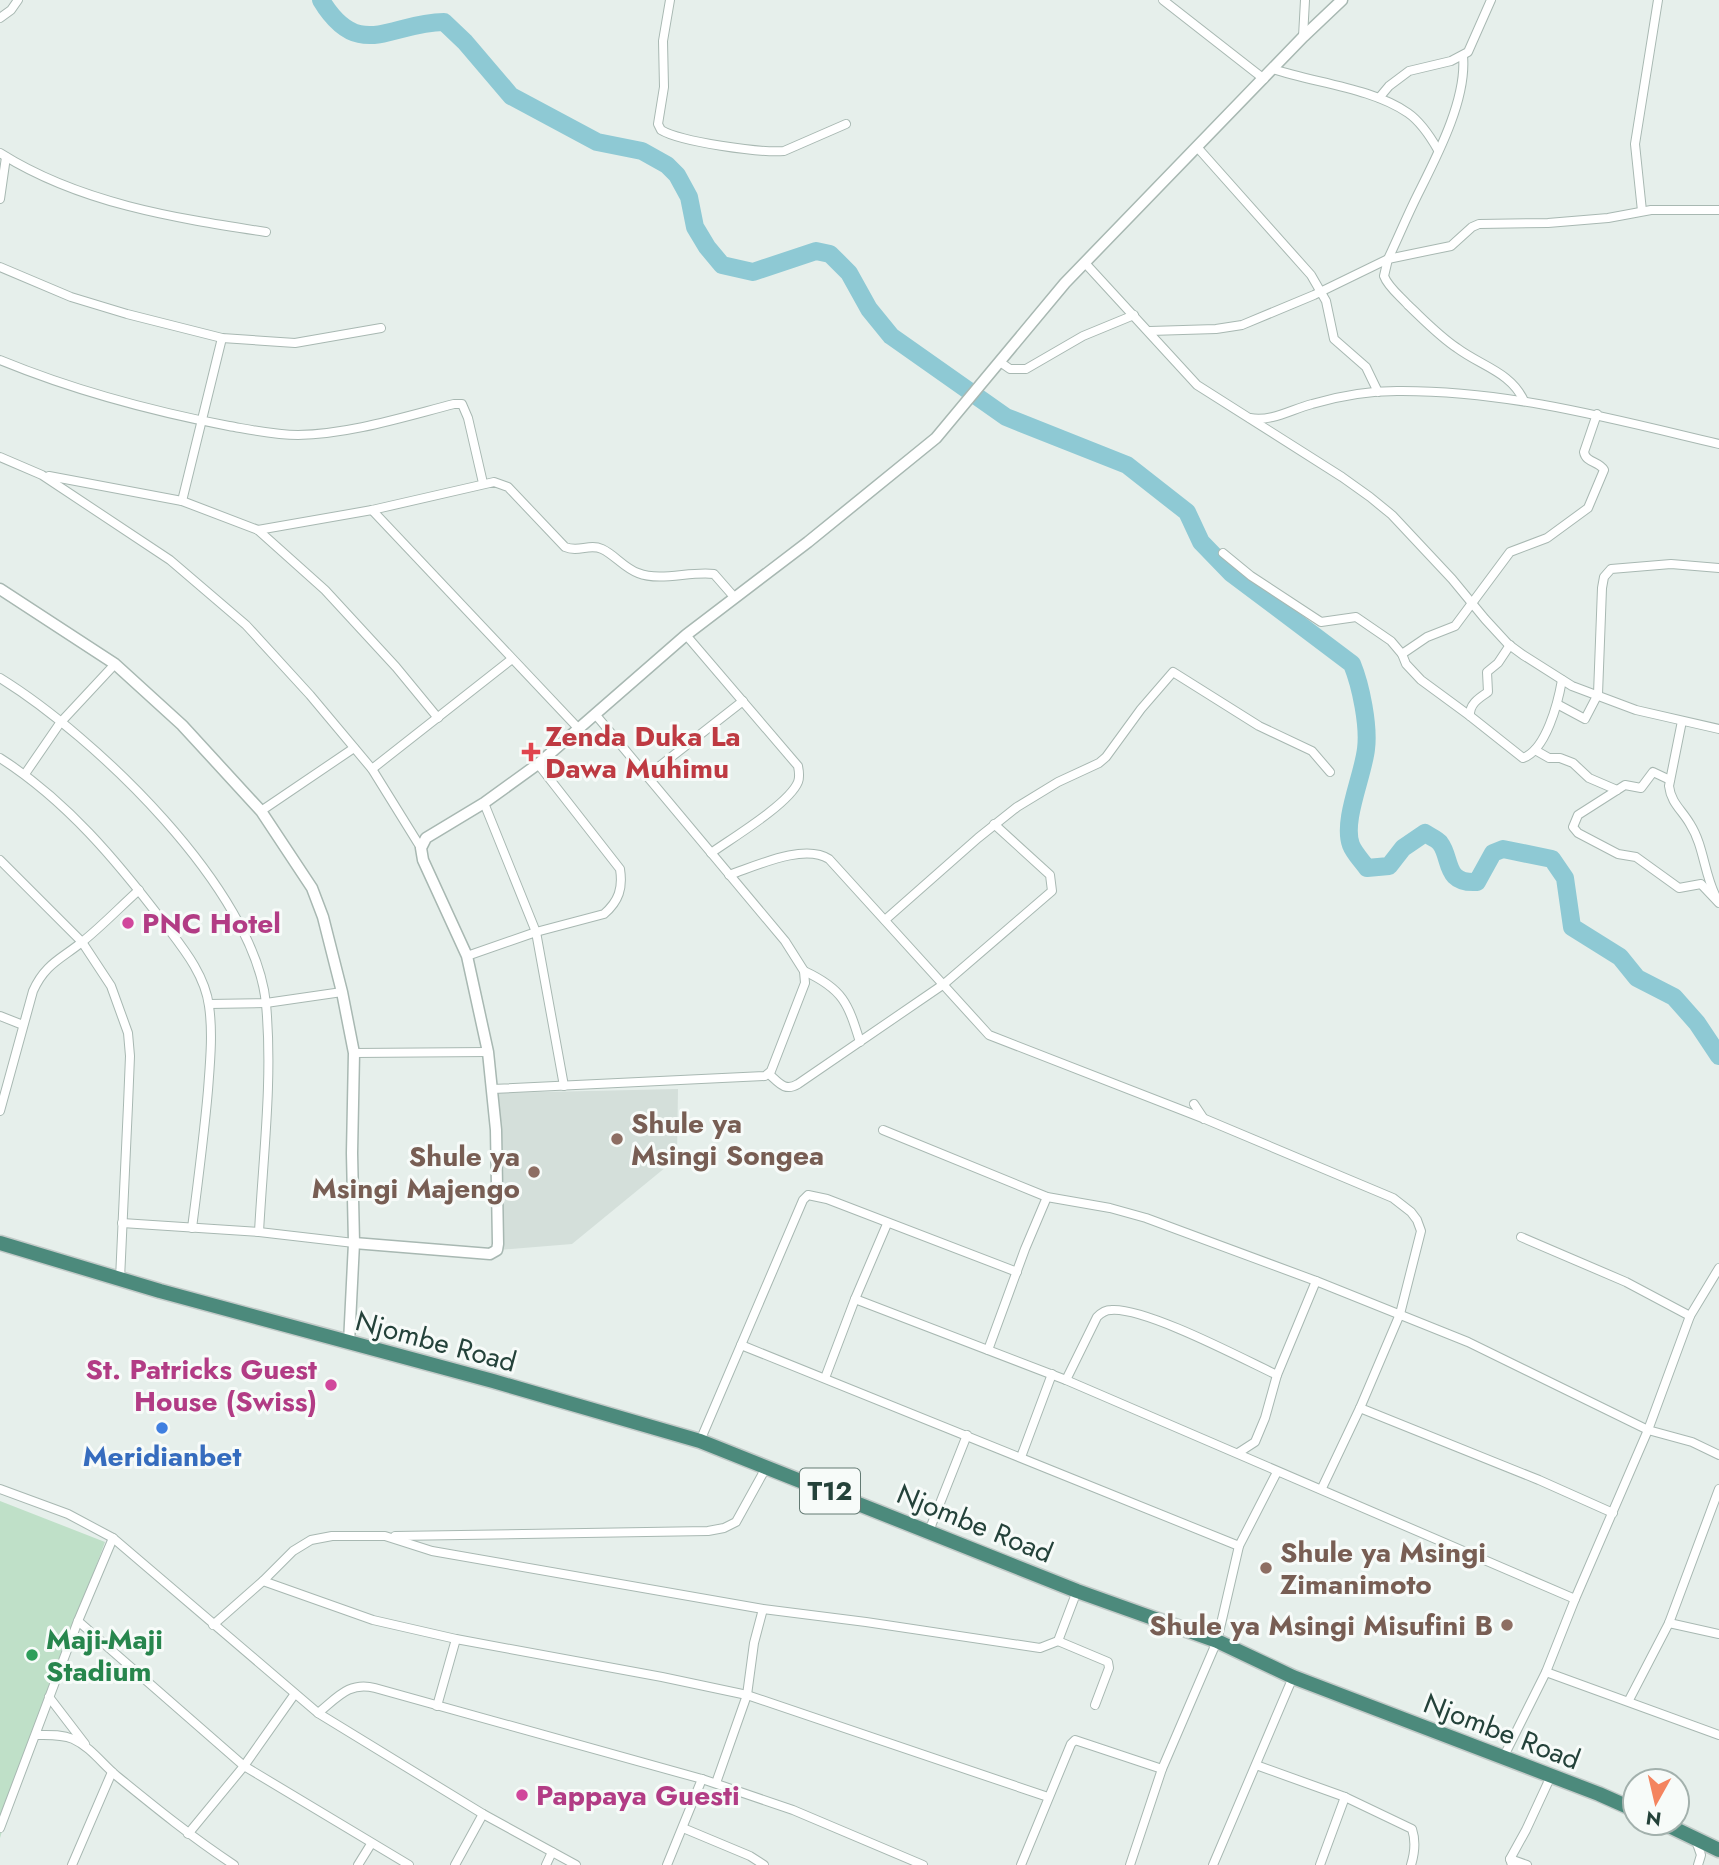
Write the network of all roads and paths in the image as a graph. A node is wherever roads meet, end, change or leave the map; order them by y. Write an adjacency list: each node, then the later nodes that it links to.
1 (18, 0): 8 (street)
2 (670, 0): 14 (street)
3 (1163, 0): 12 (street)
4 (1305, 0): 9 (street)
5 (1342, 0): 9 (street)
6 (1491, 0): 10 (street)
7 (1658, 0): 20 (street)
8 (0, 18)
9 (1303, 37): 11 (street)
10 (1463, 56): 13 (street); 16 (street)
11 (1273, 69): 12 (street); 13 (street)
12 (1264, 79): 15 (street)
13 (1379, 98): 16 (street)
14 (846, 124)
15 (1197, 147): 23 (street); 25 (street)
16 (1438, 150): 22 (street)
17 (3, 155): 18 (street); 21 (street)
18 (0, 199)
19 (1719, 210): 20 (street)
20 (1642, 211): 22 (street)
21 (266, 232)
22 (1388, 259): 25 (street); 33 (street)
23 (1085, 263): 26 (street); 31 (street)
24 (0, 267): 29 (street)
25 (1321, 291): 28 (street); 32 (street)
26 (1134, 316): 28 (street); 31 (street)
27 (381, 328): 29 (street)
28 (1150, 331): 35 (street)
29 (222, 338): 36 (street)
30 (0, 360): 36 (street)
31 (1000, 362): 47 (street)
32 (1378, 392): 33 (street); 35 (street)
33 (1524, 401): 34 (street)
34 (1597, 414): 37 (street); 48 (street)
35 (1247, 417): 48 (street)
36 (202, 421): 40 (street); 41 (street)
37 (1719, 444)
38 (0, 457): 39 (street)
39 (42, 475): 41 (street); 66 (street)
40 (483, 483): 42 (street); 47 (street)
41 (182, 501): 43 (street)
42 (372, 510): 43 (street); 52 (street)
43 (258, 530): 61 (street)
44 (1223, 552): 51 (street)
45 (1719, 568): 56 (street)
46 (0, 589): 53 (street)
47 (735, 598): 49 (street)
48 (1473, 604): 50 (street); 51 (street)
49 (686, 635): 57 (street); 59 (street)
50 (1510, 645): 55 (street); 60 (street)
51 (1402, 654): 60 (street)
52 (512, 659): 61 (street); 64 (street)
53 (115, 664): 63 (street); 77 (street)
54 (0, 678): 63 (street)
55 (1562, 680): 56 (street); 58 (street)
56 (1598, 694): 58 (street); 62 (street)
57 (743, 701): 73 (street); 80 (street)
58 (1557, 704): 67 (street)
59 (595, 714): 64 (street); 73 (street)
60 (1470, 716): 67 (street)
61 (439, 718): 70 (street)
62 (1682, 721): 65 (street); 74 (street)
63 (61, 723): 72 (street); 92 (street)
64 (579, 728): 69 (street)
65 (1719, 729)
66 (354, 748): 70 (street); 77 (street)
67 (1535, 751): 75 (street)
68 (0, 758): 72 (street)
69 (538, 764): 76 (street); 86 (street)
70 (372, 769): 79 (street)
71 (1330, 772): 78 (street)
72 (24, 774): 83 (street)
73 (647, 776): 80 (street)
74 (1670, 780): 75 (street); 84 (street)
75 (1617, 790): 84 (street)
76 (484, 803): 79 (street); 86 (street)
77 (261, 811): 91 (street)
78 (994, 824): 85 (street); 90 (street)
79 (421, 848): 88 (street)
80 (711, 853): 82 (street)
81 (0, 860): 87 (street)
82 (729, 875): 85 (street); 89 (street)
83 (139, 890): 87 (street); 93 (street)
84 (1719, 903)
85 (885, 920): 90 (street)
86 (536, 932): 88 (street); 100 (street)
87 (82, 942): 95 (street); 107 (street)
88 (467, 956): 97 (street)
89 (804, 971): 96 (street); 99 (street)
90 (944, 984): 96 (street); 104 (street)
91 (342, 992): 92 (street); 98 (street)
92 (266, 1003): 93 (street); 110 (street)
93 (209, 1004): 109 (street)
94 (0, 1016): 95 (street)
95 (23, 1025): 103 (street)
96 (860, 1042): 99 (street)
97 (488, 1052): 98 (street); 101 (street)
98 (354, 1053): 112 (street)
99 (769, 1074): 100 (street)
100 (564, 1086): 101 (street)
101 (492, 1089): 112 (street)
102 (1194, 1104): 104 (street)
103 (0, 1111)
104 (1205, 1119): 120 (street)
105 (883, 1130): 106 (street)
106 (1047, 1197): 115 (street); 118 (street)
107 (122, 1223): 109 (street); 116 (street)
108 (887, 1224): 115 (street); 119 (street); 123 (street)
109 (192, 1228): 110 (street)
110 (259, 1232): 112 (street)
111 (1521, 1237): 121 (street)
112 (354, 1242): 122 (street)
113 (0, 1243): 116 (highway, Njombe Road / T12)
114 (1719, 1268): 117 (street)
115 (1017, 1272): 124 (street)
116 (120, 1279): 122 (highway, Njombe Road / T12)
117 (1716, 1279): 121 (street)
118 (1316, 1281): 120 (street); 126 (street)
119 (855, 1299): 124 (street); 127 (street)
120 (1400, 1314): 129 (street); 130 (street)
121 (1690, 1316): 130 (street)
122 (349, 1343): 132 (highway, Njombe Road / T12)
123 (741, 1345): 127 (street); 132 (street)
124 (988, 1350): 125 (street)
125 (1052, 1374): 128 (street); 135 (street)
126 (1277, 1375): 128 (street); 133 (street)
127 (825, 1378): 131 (street)
128 (1066, 1380): 133 (street)
129 (1360, 1408): 139 (street); 141 (street)
130 (1648, 1430): 134 (street); 141 (street)
131 (967, 1434): 135 (street); 142 (street)
132 (700, 1441): 136 (highway, Njombe Road / T12)
133 (1238, 1453): 137 (street)
134 (1719, 1455)
135 (1021, 1457): 145 (street)
136 (767, 1466): 142 (highway, Njombe Road / T12); 143 (street)
137 (1277, 1472): 139 (street); 145 (street)
138 (0, 1489): 144 (street)
139 (1322, 1489): 148 (street)
140 (1719, 1489): 151 (street)
141 (1613, 1513): 148 (street)
142 (929, 1531): 147 (highway, Njombe Road / T12)
143 (385, 1536): 146 (street); 149 (street)
144 (113, 1538): 150 (street); 152 (street)
145 (1239, 1546): 156 (street)
146 (264, 1581): 152 (street); 154 (street)
147 (1077, 1591): 155 (street); 156 (highway, Njombe Road / T12)
148 (1574, 1599): 157 (street)
149 (764, 1609): 155 (street); 160 (street)
150 (78, 1621): 161 (street); 171 (street)
151 (1669, 1623): 153 (street); 162 (street)
152 (213, 1625): 159 (street)
153 (1719, 1634)
154 (457, 1639): 160 (street); 164 (street)
155 (1058, 1641): 163 (street)
156 (1217, 1642): 158 (highway, Njombe Road / T12); 172 (street)
157 (1546, 1672): 162 (street); 169 (street)
158 (1293, 1677): 169 (highway, Njombe Road / T12); 170 (street)
159 (293, 1695): 165 (street); 171 (street)
160 (747, 1695): 176 (street); 177 (street)
161 (49, 1697): 166 (street); 168 (street)
162 (1629, 1700): 167 (street)
163 (1095, 1705)
164 (437, 1706): 165 (street); 175 (street)
165 (318, 1713): 180 (street)
166 (36, 1735): 168 (street); 181 (street)
167 (1719, 1735)
168 (89, 1750): 173 (street)
169 (1503, 1758): 174 (highway, Njombe Road / T12)
170 (1256, 1765): 178 (street); 202 (street)
171 (244, 1766): 183 (street); 186 (street)
172 (1162, 1769): 177 (street); 201 (street)
173 (112, 1772): 183 (street); 190 (street)
174 (1551, 1776): 179 (highway, Njombe Road / T12); 189 (street)
175 (702, 1779): 176 (street); 182 (street)
176 (716, 1783): 199 (street)
177 (1048, 1797): 200 (street)
178 (1345, 1797): 203 (street); 204 (street)
179 (1621, 1804)
180 (483, 1814): 188 (street); 194 (street)
181 (0, 1828)
182 (683, 1828): 197 (street); 198 (street)
183 (187, 1834): 191 (street)
184 (1691, 1835): 185 (highway)
185 (1695, 1837): 187 (highway); 206 (street)
186 (371, 1844): 192 (street); 193 (street)
187 (1719, 1850)
188 (552, 1852): 195 (street); 196 (street)
189 (1511, 1862): 205 (street)
190 (72, 1865)
191 (234, 1865)
192 (358, 1865)
193 (409, 1865)
194 (455, 1865)
195 (546, 1865)
196 (576, 1865)
197 (667, 1865)
198 (764, 1865)
199 (923, 1865)
200 (1021, 1865)
201 (1129, 1865)
202 (1213, 1865)
203 (1320, 1865)
204 (1411, 1865)
205 (1527, 1865)
206 (1698, 1865)

